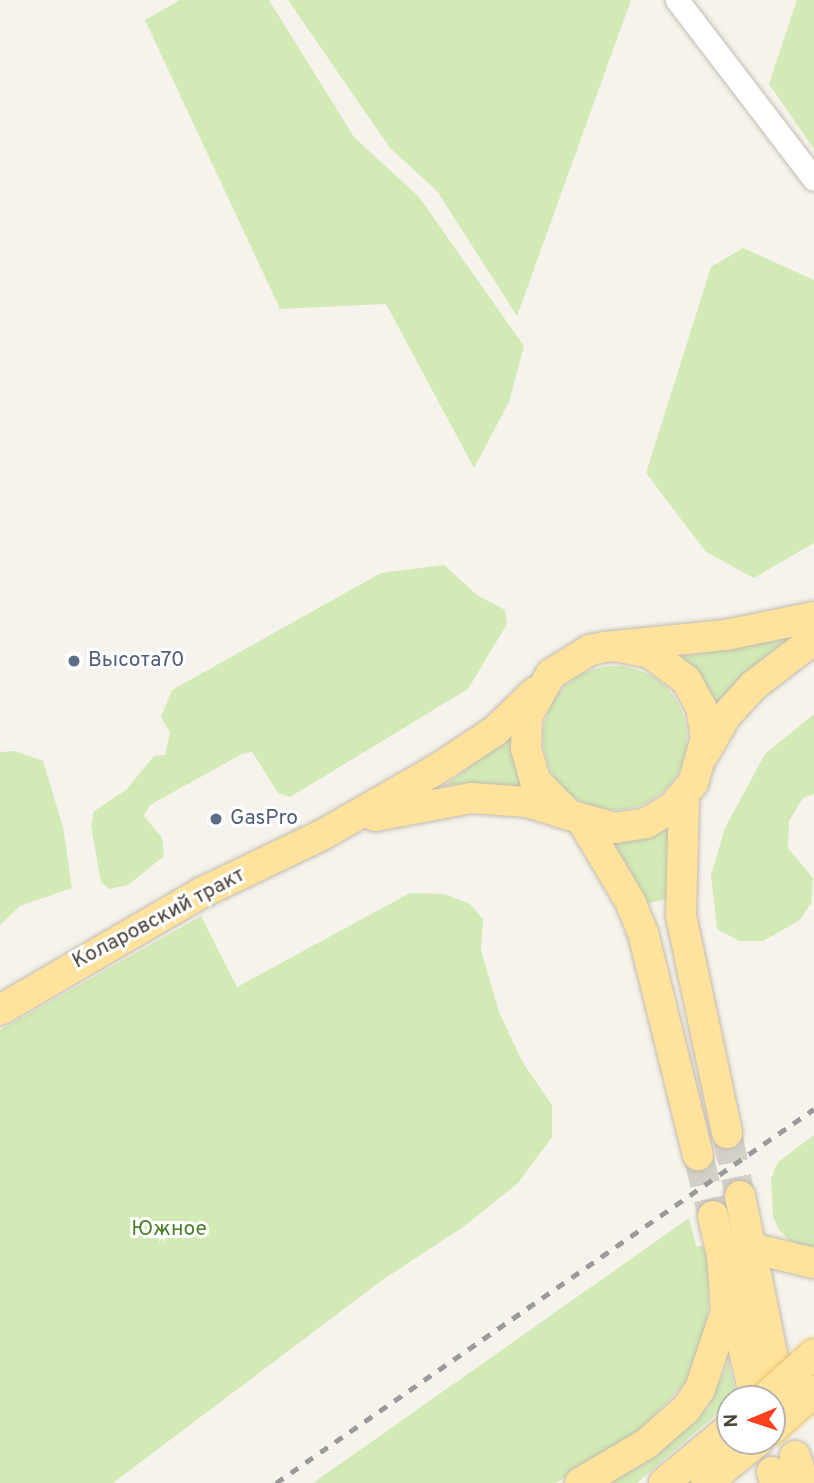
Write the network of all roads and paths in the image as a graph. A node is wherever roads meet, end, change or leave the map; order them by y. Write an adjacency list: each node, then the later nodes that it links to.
1 (677, 0): 2 (street)
2 (814, 179)
3 (814, 617): 5 (main road)
4 (814, 639): 7 (main road)
5 (620, 647): 6 (main road); 7 (main road)
6 (541, 687): 9 (main road); 10 (main road, Коларовский тракт)
7 (704, 754): 8 (main road)
8 (684, 796): 9 (main road); 12 (main road)
9 (576, 818): 10 (main road, Коларовский тракт); 13 (main road)
10 (322, 835): 11 (main road, Коларовский тракт)
11 (0, 1010)
12 (727, 1133)
13 (698, 1155)
14 (740, 1196): 16 (main road)
15 (713, 1216): 16 (main road)
16 (736, 1251): 17 (main road); 19 (main road); 20 (main road); 25 (main road)
17 (814, 1263)
18 (814, 1354): 21 (main road, bridge)
19 (775, 1368)
20 (757, 1385)
21 (773, 1385)
22 (814, 1391): 23 (main road, bridge)
23 (786, 1416)
24 (719, 1455): 26 (main road)
25 (580, 1483)
26 (664, 1483)

